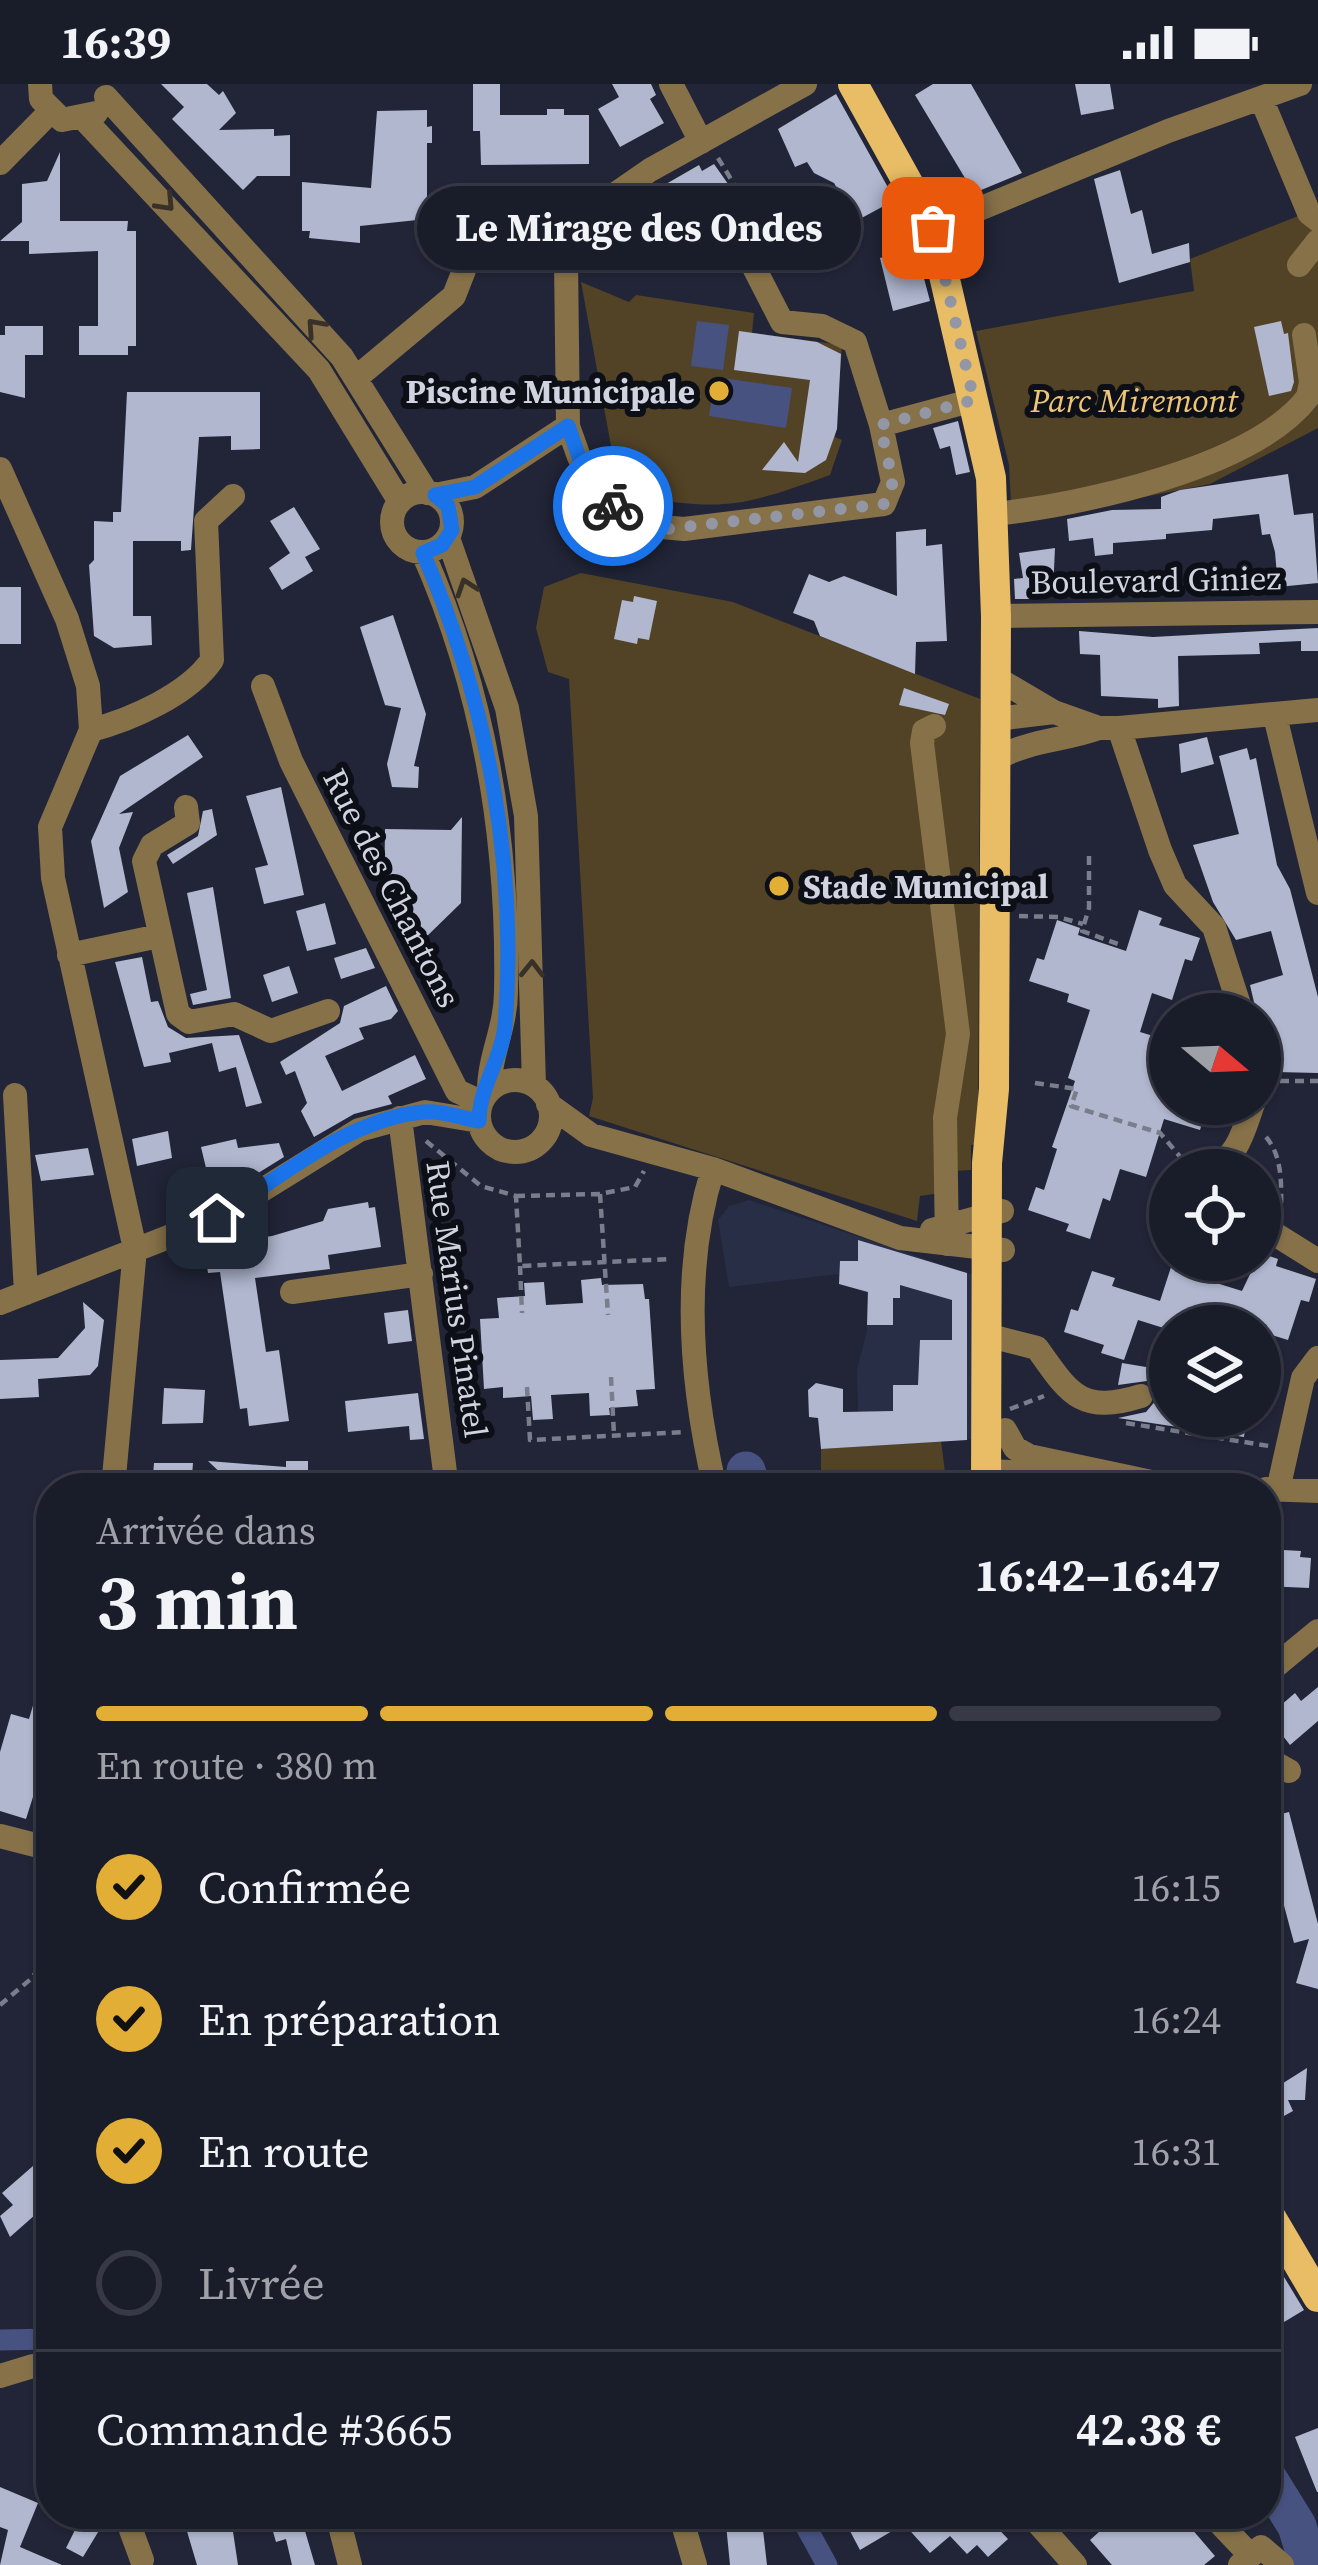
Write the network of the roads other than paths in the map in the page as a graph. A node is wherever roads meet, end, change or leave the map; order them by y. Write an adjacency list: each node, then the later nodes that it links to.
1 (40, 84): 8 (street)
2 (670, 84): 10 (street)
3 (805, 84): 10 (street)
4 (853, 84): 14 (main road)
5 (1300, 84): 7 (street)
6 (106, 90): 9 (street); 19 (street, one-way to 6)
7 (1262, 98): 12 (street); 14 (street)
8 (50, 112): 9 (street); 11 (street)
9 (84, 119): 27 (street, one-way to 27)
10 (704, 141): 13 (street)
11 (0, 164)
12 (1318, 220)
13 (581, 221): 19 (street); 22 (street)
14 (933, 228): 20 (main road)
15 (745, 236): 21 (street)
16 (1318, 241): 17 (street)
17 (1299, 266)
18 (1304, 335): 28 (street)
19 (356, 378): 25 (street)
20 (974, 400): 21 (street); 28 (main road)
21 (880, 425): 22 (street)
22 (568, 426): 24 (street)
23 (0, 470): 30 (street)
24 (475, 487): 25 (street); 29 (street)
25 (431, 494): 27 (street); 29 (street)
26 (232, 496): 42 (street)
27 (400, 502): 32 (street)
28 (994, 514): 34 (main road)
29 (450, 530): 32 (street); 51 (street, one-way to 29)
30 (28, 531): 31 (street); 42 (street)
31 (0, 532)
32 (423, 553): 52 (street)
33 (1318, 612): 34 (street, Boulevard Giniez)
34 (996, 616): 35 (main road)
35 (996, 677): 38 (street); 43 (main road)
36 (263, 686): 52 (street, Rue des Chantons)
37 (1318, 710): 39 (street)
38 (1054, 712): 41 (street); 43 (street)
39 (1274, 716): 41 (street); 45 (street)
40 (934, 726): 58 (street)
41 (1109, 728): 43 (street); 48 (street)
42 (91, 730): 47 (street)
43 (996, 735): 57 (main road)
44 (186, 807): 46 (street)
45 (1318, 893)
46 (159, 936): 47 (street); 49 (street)
47 (69, 955): 60 (street)
48 (1235, 993)
49 (328, 1011)
50 (15, 1095): 65 (street)
51 (541, 1095): 52 (street); 54 (street); 55 (street)
52 (483, 1104): 53 (street); 55 (street)
53 (401, 1128): 60 (street); 63 (street, Rue Marius Pinatel)
54 (592, 1135): 55 (street); 56 (street)
55 (540, 1142)
56 (713, 1169): 58 (street); 73 (street)
57 (994, 1213): 58 (street); 61 (main road)
58 (946, 1235): 61 (street)
59 (1281, 1241): 62 (street)
60 (135, 1249): 65 (street); 71 (street)
61 (994, 1250): 67 (main road)
62 (1318, 1261)
63 (421, 1274): 64 (street); 72 (street, Rue Marius Pinatel)
64 (292, 1292)
65 (26, 1293): 66 (street)
66 (0, 1303)
67 (994, 1336): 69 (street); 70 (main road); 74 (main road)
68 (1318, 1358): 77 (street)
69 (1129, 1392)
70 (1005, 1420): 75 (main road); 76 (street)
71 (114, 1473)
72 (445, 1473)
73 (712, 1473)
74 (1000, 1473)
75 (1001, 1473)
76 (1074, 1473)
77 (1276, 1473)
78 (1281, 1489): 79 (street)
79 (1318, 1491)
80 (1318, 1631): 81 (street)
81 (1281, 1661)
82 (1281, 1766): 83 (street)
83 (1289, 1771)
84 (0, 1836): 85 (street)
85 (36, 1845)
86 (1281, 2235): 87 (main road)
87 (1318, 2297)
88 (36, 2366): 89 (street)
89 (0, 2376)
90 (131, 2529): 95 (street)
91 (341, 2529): 97 (street)
92 (684, 2529): 98 (street)
93 (1043, 2529): 99 (street)
94 (1222, 2529): 96 (street)
95 (142, 2560)
96 (1245, 2560): 100 (street)
97 (350, 2565)
98 (695, 2565)
99 (1075, 2565)
100 (1282, 2565)

